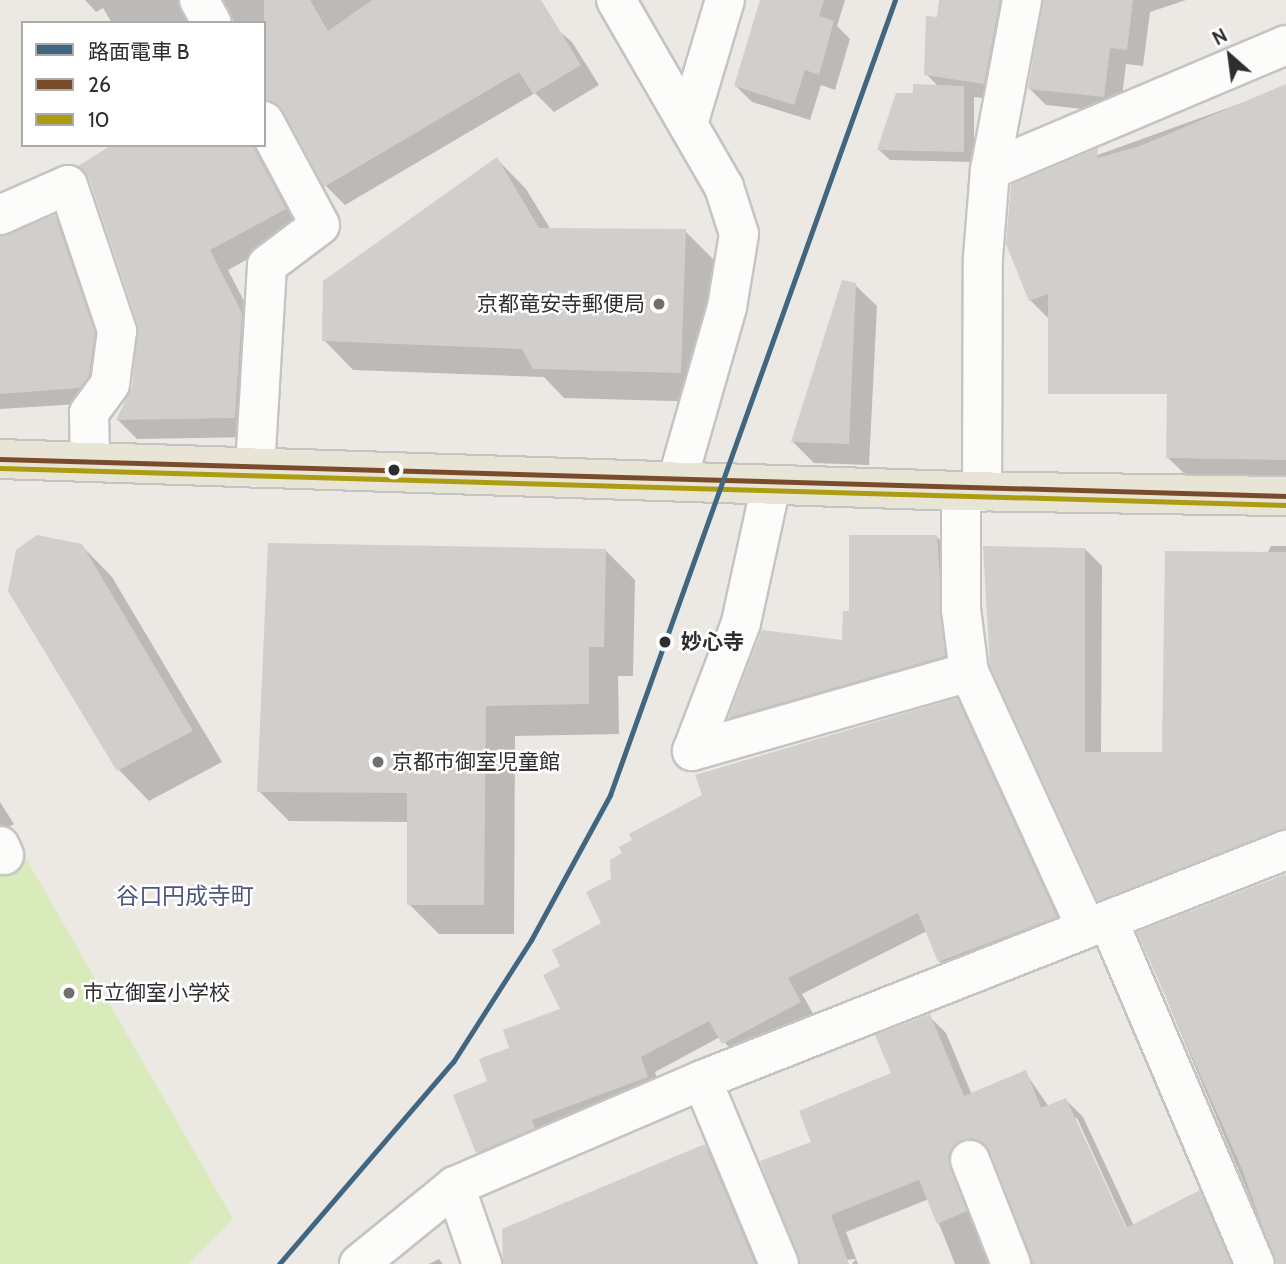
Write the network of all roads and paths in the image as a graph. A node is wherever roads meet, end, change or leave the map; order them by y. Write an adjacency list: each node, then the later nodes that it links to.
1 (200, 0): 5 (street)
2 (616, 0): 7 (street)
3 (725, 0): 7 (street)
4 (1022, 0): 9 (street)
5 (211, 21)
6 (1286, 45): 9 (street)
7 (688, 124): 14 (street)
8 (266, 125): 13 (street)
9 (990, 170): 16 (street)
10 (0, 215): 12 (street)
11 (0, 459): 12 (main road)
12 (90, 462): 13 (main road)
13 (255, 468): 14 (main road)
14 (677, 481): 15 (main road)
15 (771, 485): 16 (main road); 18 (street)
16 (971, 491): 17 (main road); 18 (street)
17 (1286, 496)
18 (969, 673): 20 (street)
19 (1286, 849): 20 (street)
20 (1097, 924): 21 (street); 28 (street)
21 (702, 1080): 23 (street); 26 (street)
22 (970, 1160): 27 (street)
23 (455, 1186): 24 (street); 25 (street)
24 (359, 1264)
25 (482, 1264)
26 (779, 1264)
27 (1011, 1264)
28 (1255, 1264)

